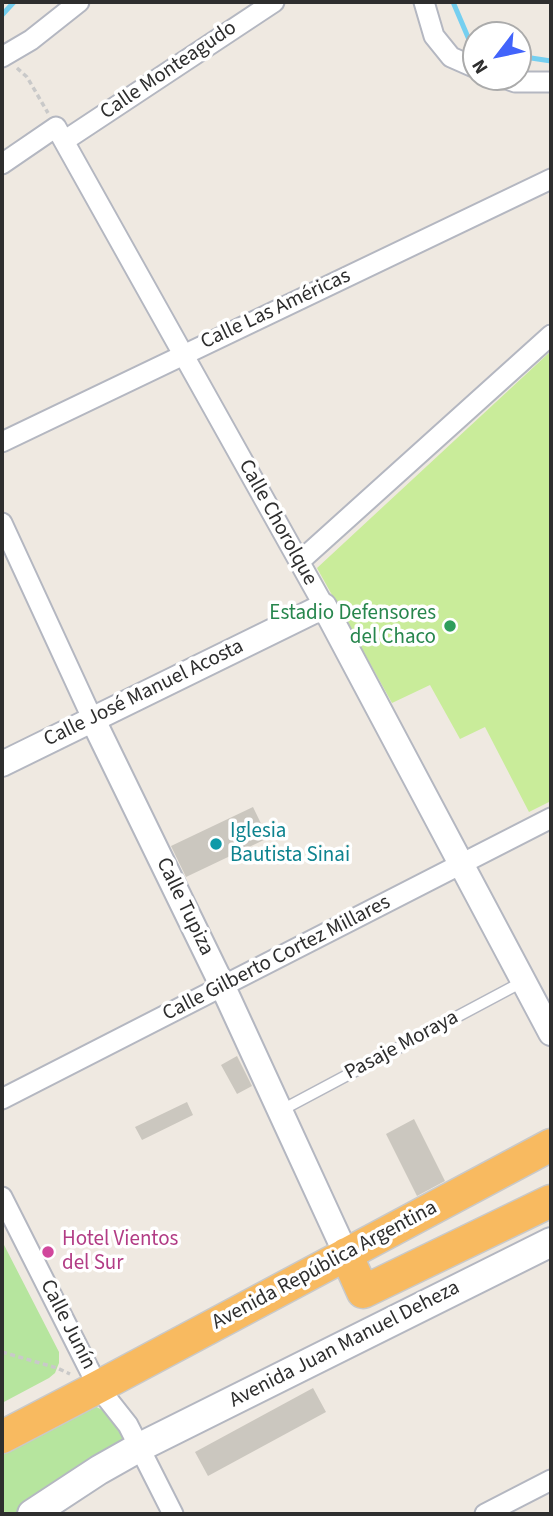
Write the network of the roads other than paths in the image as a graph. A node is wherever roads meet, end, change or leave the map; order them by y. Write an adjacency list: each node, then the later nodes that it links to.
1 (79, 2): 4 (street)
2 (274, 2): 8 (street, Calle Monteagudo)
3 (424, 2): 5 (street)
4 (3, 57)
5 (462, 62)
6 (532, 82): 7 (street)
7 (551, 82)
8 (60, 134): 9 (street, Calle Monteagudo); 12 (street, Calle Chorolque)
9 (2, 164)
10 (551, 179): 12 (street, Calle Las Américas)
11 (551, 335): 15 (street)
12 (183, 354): 13 (street, Calle Las Américas); 15 (street, Calle Chorolque)
13 (2, 442)
14 (2, 523): 17 (street, Calle Tupiza)
15 (299, 562): 16 (street, Calle Chorolque)
16 (324, 606): 17 (street, Calle José Manuel Acosta); 20 (street, Calle Chorolque)
17 (92, 718): 18 (street, Calle José Manuel Acosta); 22 (street, Calle Tupiza)
18 (2, 764)
19 (551, 818): 20 (street, Calle Gilberto Cortez Millares)
20 (459, 863): 21 (street, Calle Chorolque); 22 (street, Calle Gilberto Cortez Millares)
21 (525, 980): 23 (street, Calle Chorolque); 25 (lane, Pasaje Moraya)
22 (223, 988): 24 (street, Calle Gilberto Cortez Millares); 25 (street, Calle Tupiza)
23 (551, 1033)
24 (2, 1099)
25 (280, 1111): 30 (street, Calle Tupiza)
26 (551, 1145): 30 (highway, Avenida República Argentina)
27 (2, 1197): 31 (street, Calle Junín)
28 (551, 1201): 30 (highway, Calle Tupiza)
29 (551, 1242): 33 (main road, Avenida Juan Manuel Deheza)
30 (346, 1254): 31 (highway, Avenida República Argentina)
31 (98, 1387): 32 (highway, Avenida República Argentina); 33 (street, Calle Junín)
32 (2, 1437)
33 (138, 1448): 35 (main road, Avenida Juan Manuel Deheza); 36 (main road, Avenida Juan Manuel Deheza); 37 (street, Calle Junín)
34 (551, 1480): 38 (street)
35 (32, 1514)
36 (61, 1514)
37 (173, 1514)
38 (485, 1514)

